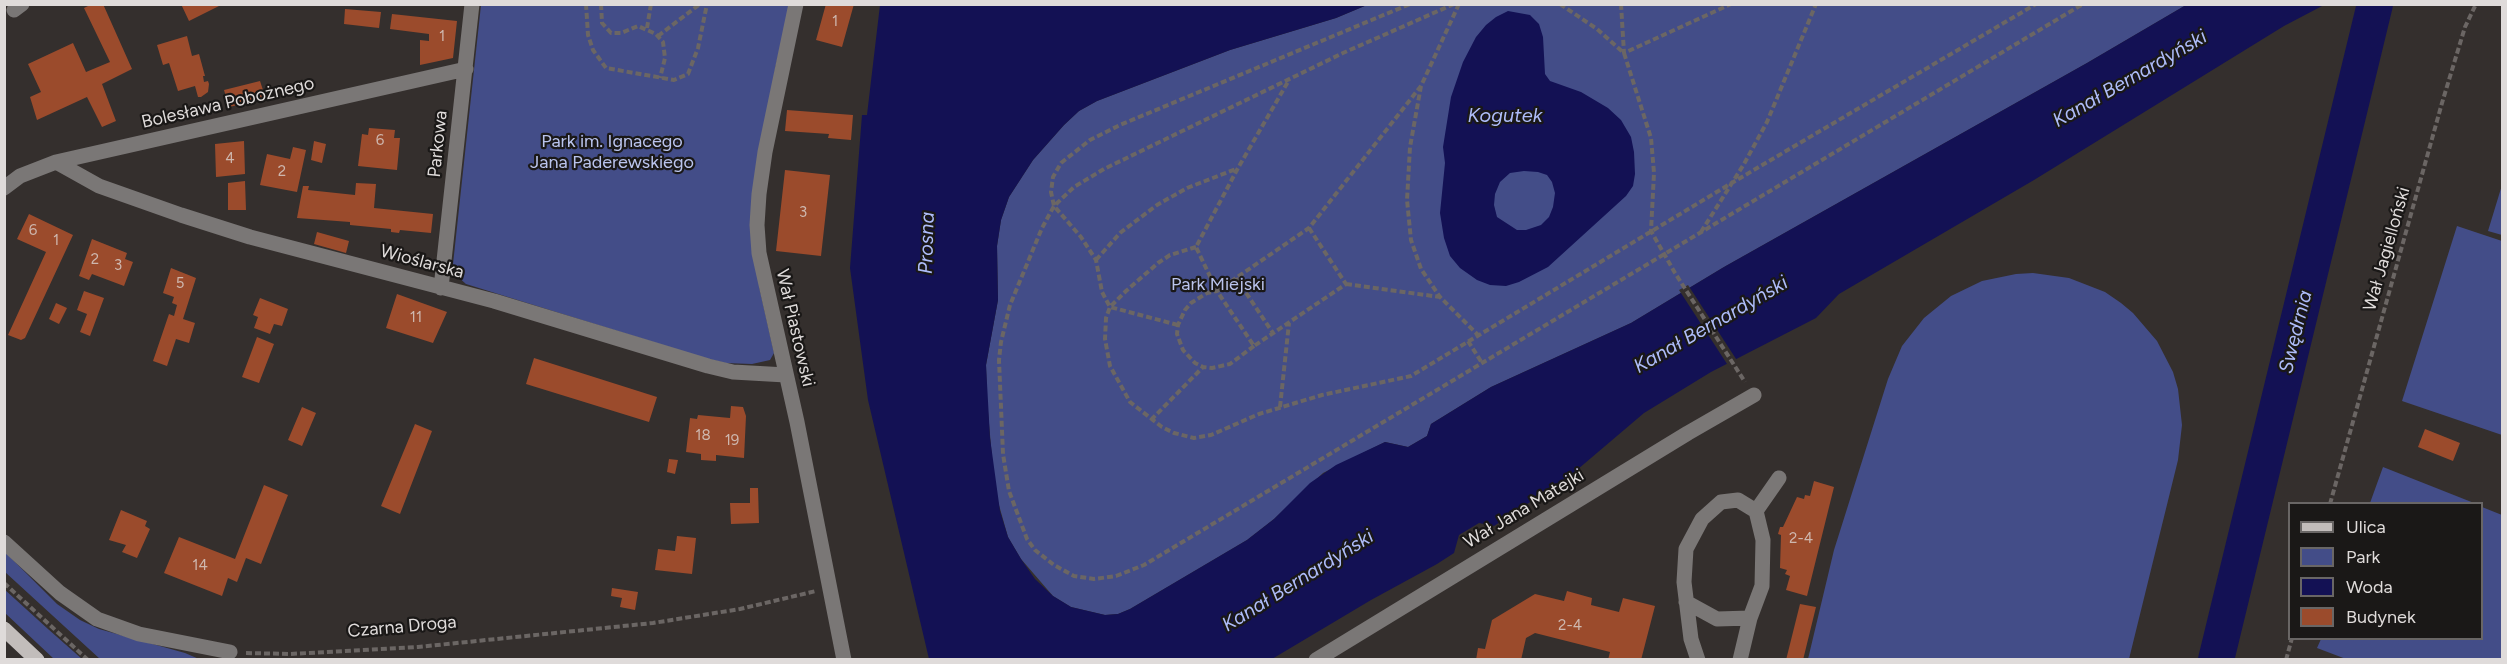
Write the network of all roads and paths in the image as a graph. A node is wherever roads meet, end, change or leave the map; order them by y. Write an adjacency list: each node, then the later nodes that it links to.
1 (472, 4): 21 (street, Parkowa)
2 (586, 4): 22 (path)
3 (601, 4): 18 (path)
4 (651, 4): 18 (path)
5 (700, 4): 19 (path)
6 (707, 4): 22 (path)
7 (796, 4): 50 (street, Wał Piastowski)
8 (1410, 4): 29 (path)
9 (1454, 4): 23 (path)
10 (1459, 4): 24 (path)
11 (1560, 4): 20 (path)
12 (1621, 4): 20 (path)
13 (1731, 4): 20 (path)
14 (1816, 4): 27 (path)
15 (2036, 4): 27 (path)
16 (2083, 4): 32 (path)
17 (2476, 4): 55 (path, Wał Jagielloński)
18 (647, 28): 19 (path)
19 (658, 36): 22 (path)
20 (1624, 53): 31 (path)
21 (466, 69): 25 (street, Bolesława Pobożnego); 38 (street, Parkowa)
22 (660, 78)
23 (1290, 79): 26 (path); 29 (path)
24 (1421, 86): 30 (path); 40 (path)
25 (56, 162): 28 (street, Bolesława Pobożnego); 38 (street, Wioślarska)
26 (1238, 168): 33 (path); 35 (path)
27 (1730, 184): 31 (path); 32 (path)
28 (4, 188)
29 (1054, 206): 35 (path); 48 (path)
30 (1309, 228): 36 (path); 37 (path)
31 (1651, 231): 34 (path); 45 (path)
32 (1700, 233): 34 (path)
33 (1196, 247): 39 (path); 41 (path)
34 (1664, 254): 48 (path); 51 (path)
35 (1096, 260): 41 (path)
36 (1236, 278): 39 (path); 44 (path)
37 (1346, 284): 40 (path); 42 (path)
38 (441, 288): 50 (street, Wioślarska)
39 (1217, 291): 43 (path); 47 (path)
40 (1440, 297): 45 (path)
41 (1110, 307): 43 (path); 53 (path)
42 (1289, 322): 44 (path); 52 (path)
43 (1178, 325): 49 (path)
44 (1273, 333): 47 (path)
45 (1478, 335): 46 (path)
46 (1468, 341): 48 (path); 52 (path)
47 (1254, 346): 49 (path)
48 (1482, 363)
49 (1203, 367): 53 (path)
50 (786, 375): 59 (street, Wał Piastowski)
51 (1750, 390): 68 (street, Wał Jana Matejki)
52 (1280, 407): 53 (path)
53 (1151, 420)
54 (1779, 478): 56 (street)
55 (2331, 502)
56 (1756, 511): 60 (street); 61 (street)
57 (4, 542): 64 (street)
58 (4, 583): 66 (path)
59 (830, 587): 64 (path, Czarna Droga); 67 (street, Wał Piastowski)
60 (1686, 602): 61 (street); 69 (street)
61 (1750, 618): 70 (street)
62 (4, 629): 65 (main road)
63 (2292, 640): 71 (path)
64 (230, 652)
65 (37, 660)
66 (88, 660)
67 (844, 660)
68 (1316, 660)
69 (1698, 660)
70 (1740, 660)
71 (2286, 660)

